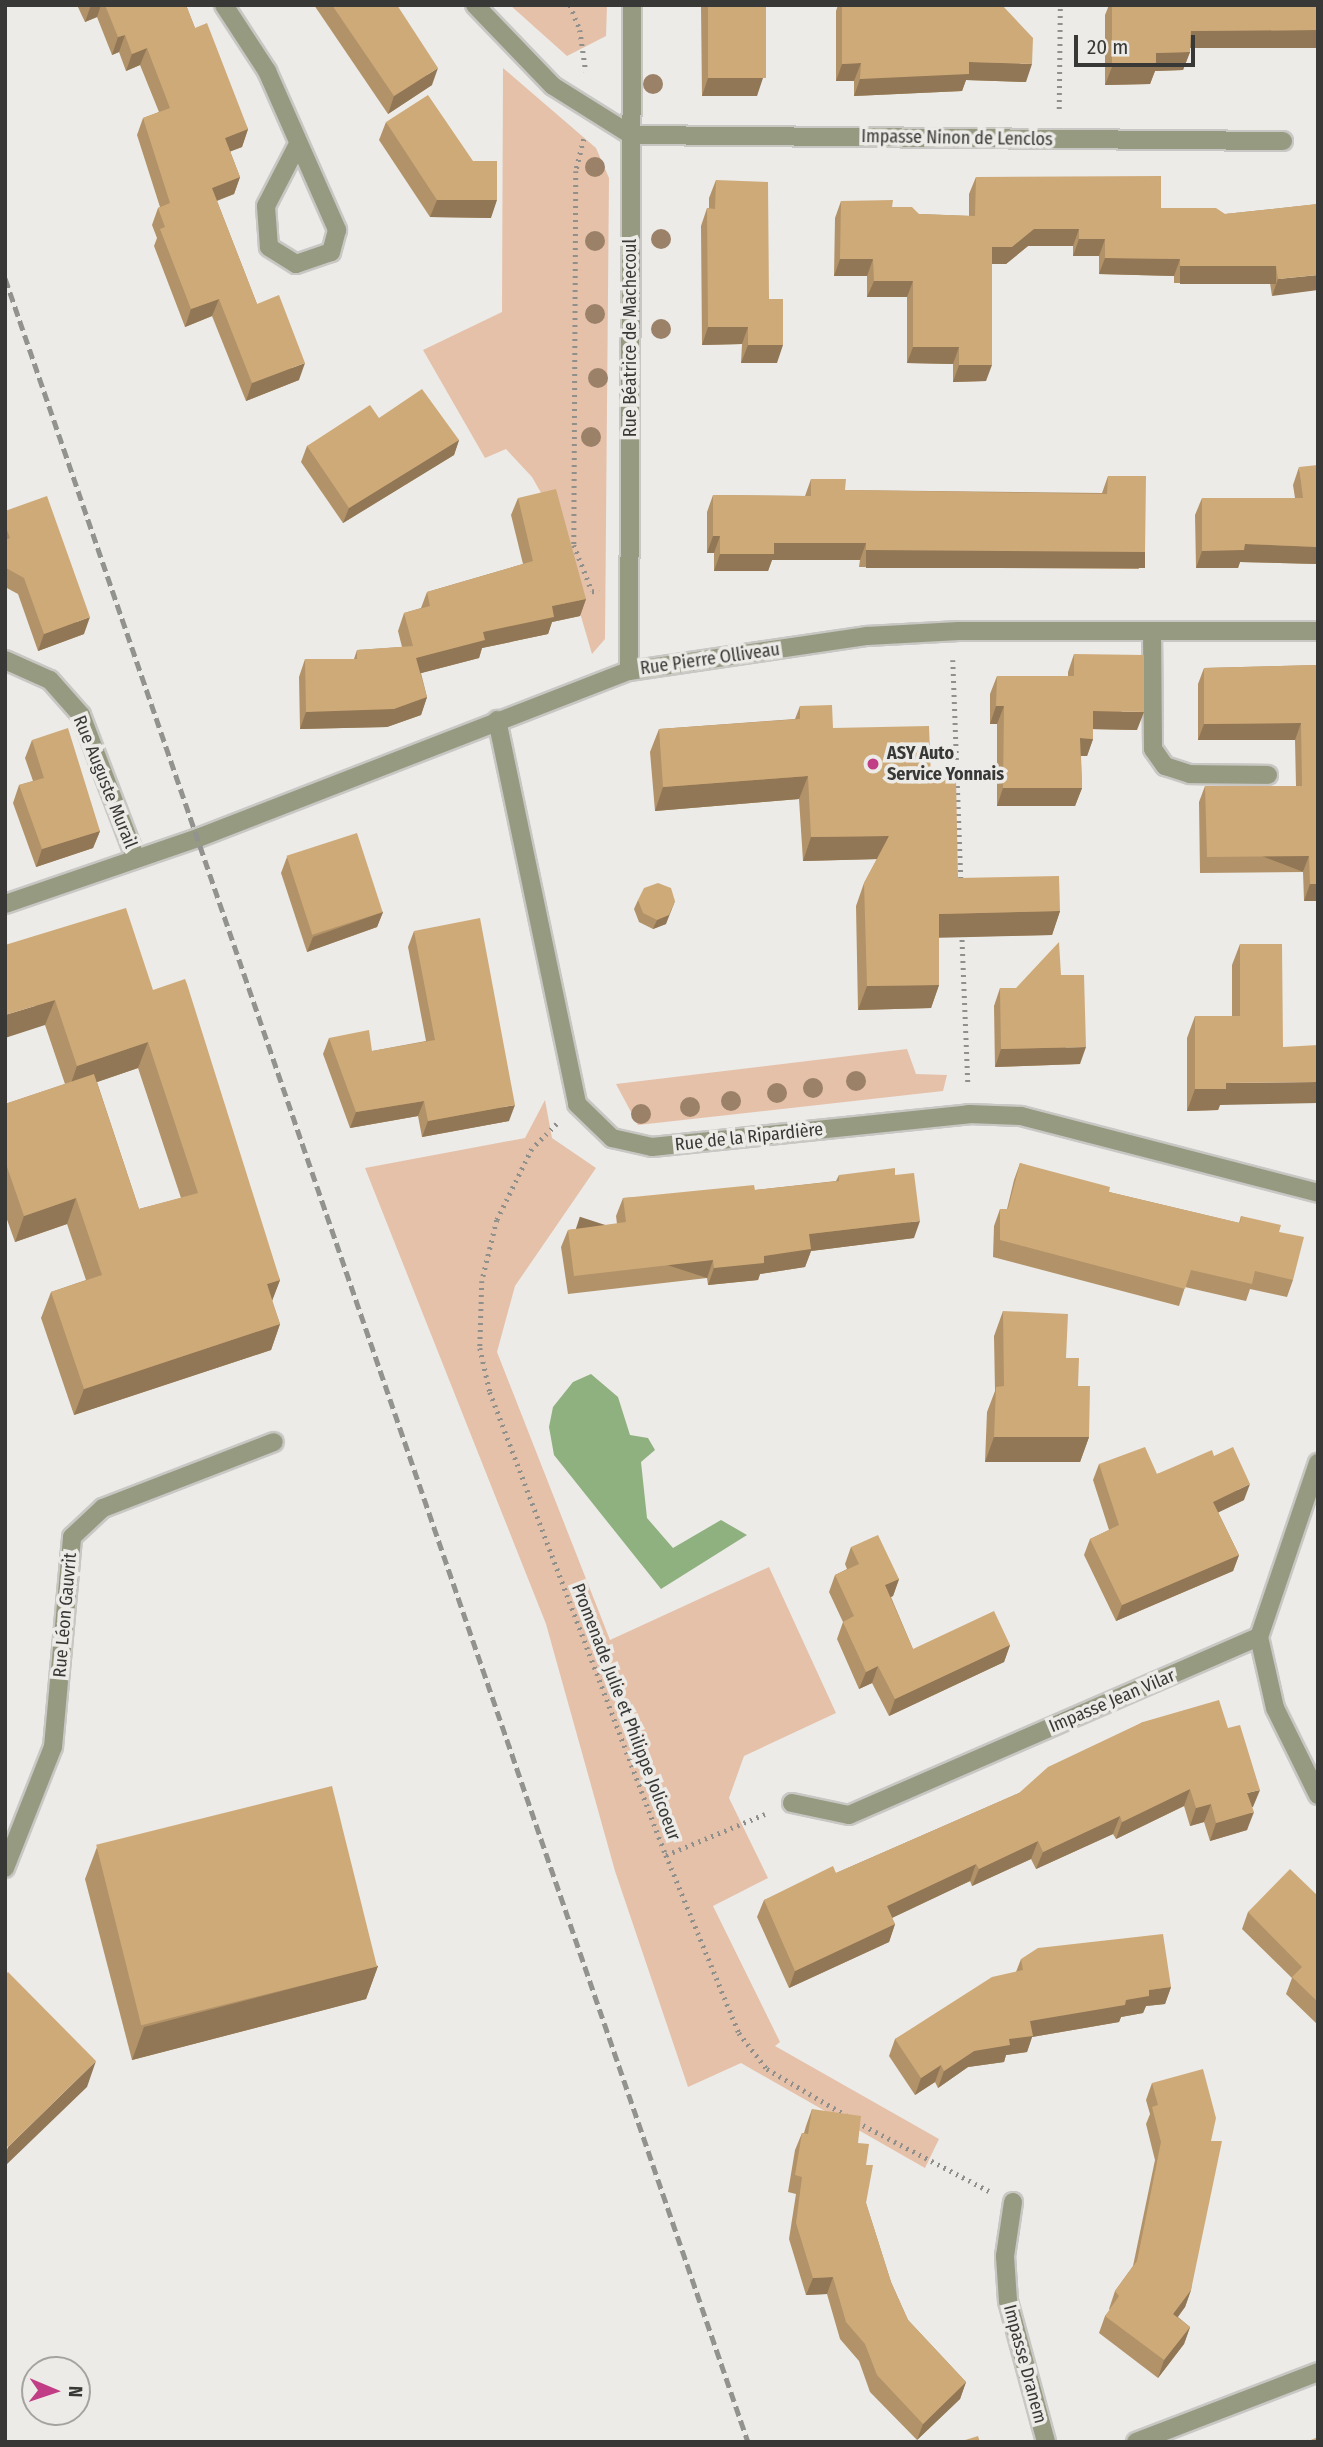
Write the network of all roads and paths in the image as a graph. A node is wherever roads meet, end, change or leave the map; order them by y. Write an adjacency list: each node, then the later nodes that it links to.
1 (224, 5): 10 (street)
2 (475, 5): 6 (street)
3 (570, 5): 6 (path)
4 (632, 5): 7 (street, Rue Béatrice de Machecoul)
5 (1060, 5): 8 (path)
6 (592, 108): 7 (street); 11 (path)
7 (631, 135): 8 (street, Impasse Ninon de Lenclos); 11 (street, Rue Béatrice de Machecoul)
8 (1059, 139): 9 (street, Impasse Ninon de Lenclos)
9 (1283, 141)
10 (297, 146): 10 (street)
11 (629, 593): 16 (street, Rue Béatrice de Machecoul)
12 (959, 631): 13 (street, Rue Pierre Olliveau); 16 (street, Rue Pierre Olliveau); 20 (path)
13 (1152, 631): 14 (street, Rue Pierre Olliveau); 18 (street)
14 (1318, 631)
15 (5, 660): 19 (street, Rue Auguste Murail)
16 (629, 671): 17 (street, Rue Pierre Olliveau)
17 (497, 720): 19 (street, Rue Pierre Olliveau); 23 (street)
18 (1268, 775)
19 (135, 859): 21 (street, Rue Pierre Olliveau)
20 (961, 894)
21 (5, 905)
22 (962, 922): 24 (path)
23 (577, 1104): 24 (street, Rue de la Ripardière); 31 (path, Promenade Julie et Philippe Jolicoeur)
24 (969, 1114): 25 (street, Rue de la Ripardière)
25 (1318, 1193)
26 (274, 1442): 32 (street, Rue Léon Gauvrit)
27 (1318, 1463): 28 (street)
28 (1259, 1637): 29 (street); 30 (street, Impasse Jean Vilar)
29 (1318, 1795)
30 (792, 1803): 31 (path)
31 (666, 1855): 33 (path, Promenade Julie et Philippe Jolicoeur)
32 (5, 1868)
33 (1013, 2202): 35 (street, Impasse Dranem)
34 (1318, 2372): 36 (street)
35 (1046, 2442)
36 (1136, 2442)

